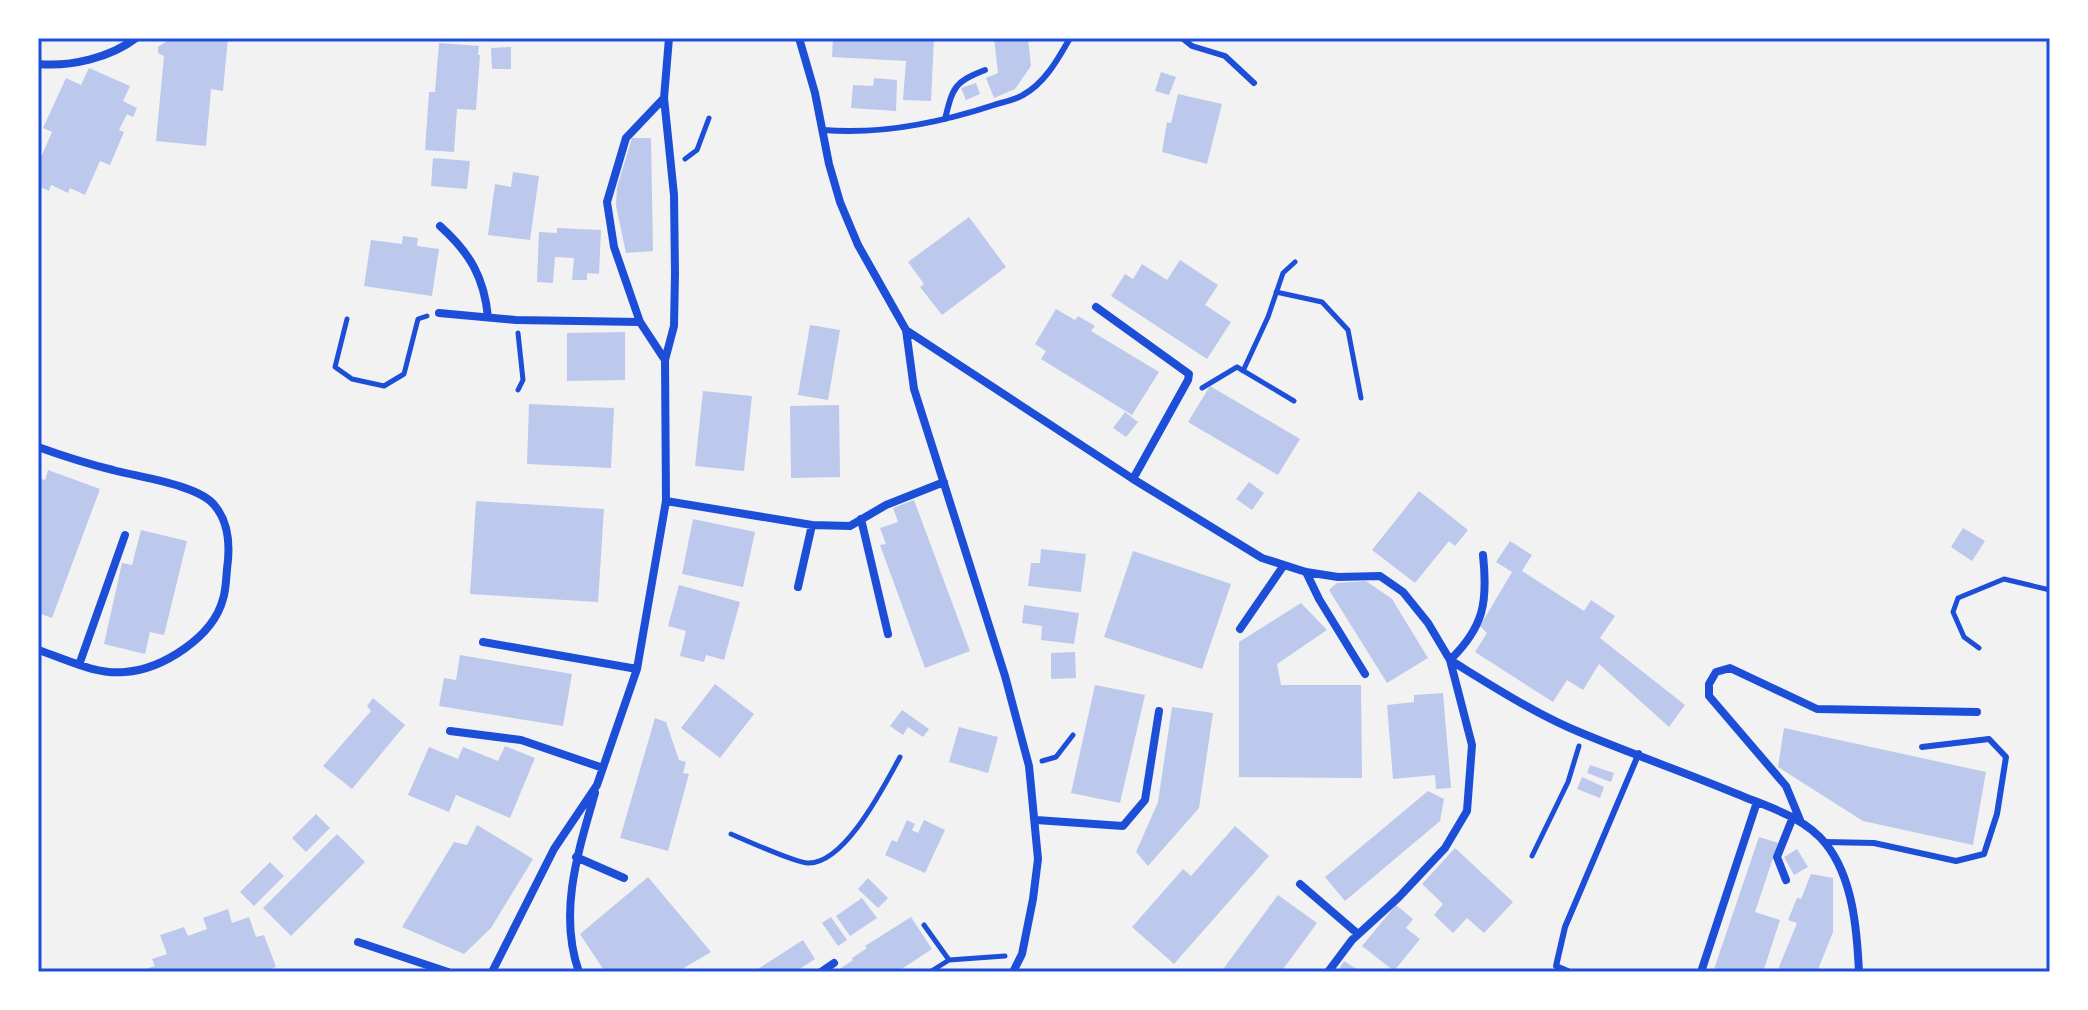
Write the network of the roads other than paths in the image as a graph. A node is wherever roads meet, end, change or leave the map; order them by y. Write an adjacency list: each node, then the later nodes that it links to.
1 (136, 38): 6 (street)
2 (669, 38): 9 (street)
3 (799, 38): 11 (street)
4 (1070, 38): 10 (lane)
5 (1182, 38): 8 (lane)
6 (38, 64)
7 (985, 70): 10 (lane)
8 (1254, 83)
9 (664, 98): 16 (street); 18 (street)
10 (945, 119): 11 (lane)
11 (823, 130): 17 (street)
12 (440, 226): 15 (street)
13 (1096, 307): 20 (street)
14 (439, 313): 15 (street)
15 (488, 317): 16 (street)
16 (640, 322): 18 (street)
17 (906, 330): 20 (street); 21 (street)
18 (665, 360): 22 (street)
19 (38, 447): 35 (street)
20 (1133, 479): 27 (street)
21 (944, 482): 23 (street); 47 (street)
22 (666, 501): 24 (street); 36 (street)
23 (861, 519): 24 (street); 31 (street)
24 (812, 525): 29 (street)
25 (125, 535): 35 (street)
26 (1483, 555): 34 (street)
27 (1284, 565): 28 (street); 30 (street)
28 (1306, 572): 34 (street); 37 (street)
29 (798, 587)
30 (1240, 629)
31 (888, 634)
32 (483, 642): 36 (street)
33 (38, 650): 35 (street)
34 (1450, 660): 42 (street); 53 (street)
35 (79, 665)
36 (637, 669): 43 (street)
37 (1365, 674)
38 (1159, 711): 47 (street)
39 (1977, 712): 46 (street)
40 (450, 731): 43 (street)
41 (1922, 747): 48 (lane)
42 (1639, 753): 45 (street); 62 (lane)
43 (603, 768): 44 (street)
44 (597, 785): 49 (street); 57 (street)
45 (1757, 802): 46 (street); 63 (street)
46 (1796, 819): 48 (street); 51 (street)
47 (1036, 820): 60 (street)
48 (1825, 842): 64 (street)
49 (576, 857): 50 (street); 58 (street)
50 (624, 878)
51 (1786, 880)
52 (1300, 884): 53 (street)
53 (1358, 934): 61 (street)
54 (358, 942): 56 (street)
55 (834, 963): 59 (street)
56 (448, 972)
57 (492, 972)
58 (579, 972)
59 (821, 972)
60 (1013, 972)
61 (1328, 972)
62 (1570, 972)
63 (1701, 972)
64 (1859, 972)

